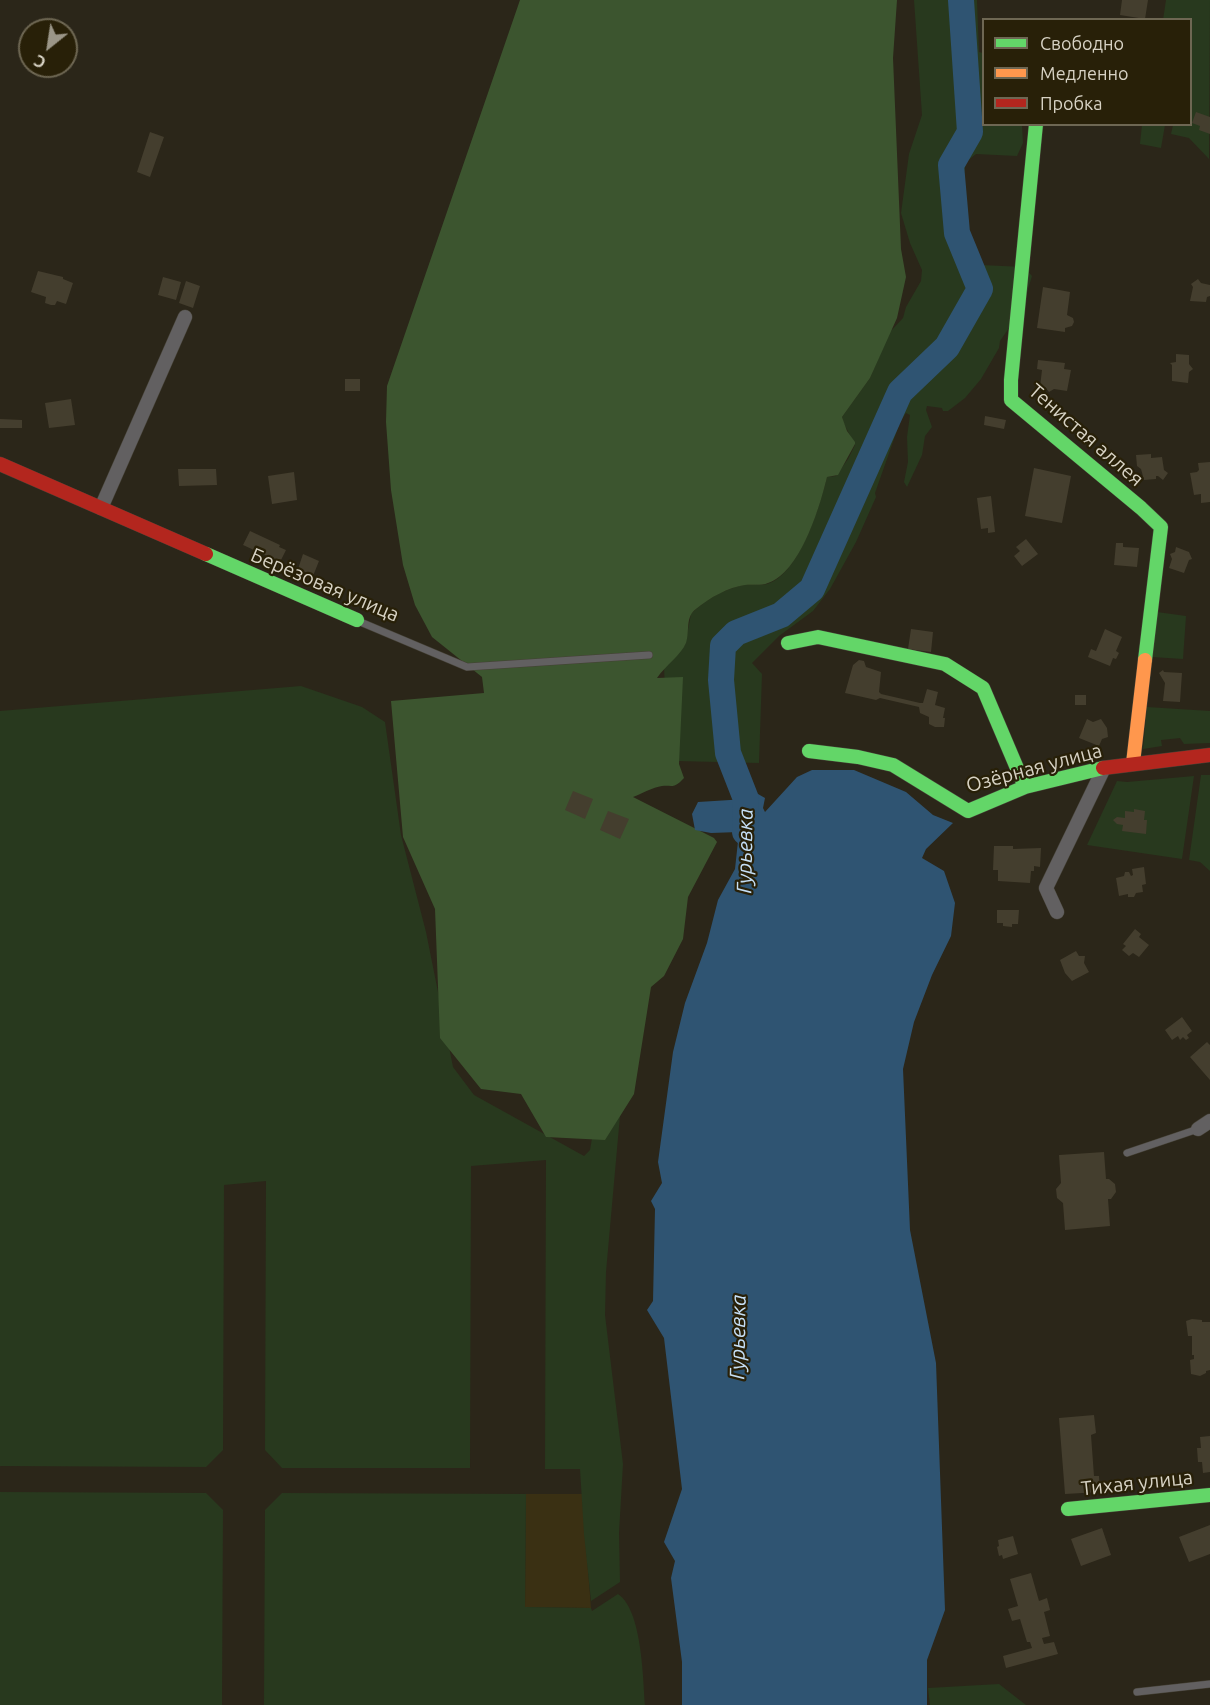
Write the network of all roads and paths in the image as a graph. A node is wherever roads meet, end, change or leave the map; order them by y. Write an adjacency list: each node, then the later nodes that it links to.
1 (1036, 126): 10 (street, Тенистая аллея)
2 (184, 317): 4 (street)
3 (0, 464): 4 (street, Берёзовая улица)
4 (101, 508): 5 (street, Берёзовая улица)
5 (357, 620): 7 (lane, Берёзовая улица)
6 (788, 643): 12 (street)
7 (649, 655)
8 (809, 752): 12 (street, Озёрная улица)
9 (1210, 754): 10 (street, Озёрная улица)
10 (1133, 763): 11 (street, Озёрная улица)
11 (1104, 768): 12 (street, Озёрная улица); 13 (street)
12 (1025, 787)
13 (1057, 912)
14 (1210, 1121): 15 (street)
15 (1198, 1129): 16 (lane)
16 (1127, 1153)
17 (1210, 1495): 18 (street, Тихая улица)
18 (1068, 1509)
19 (1210, 1684): 20 (lane)
20 (1137, 1692)

